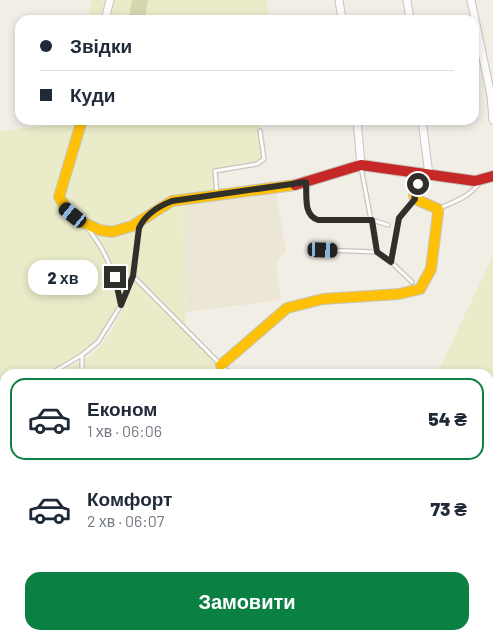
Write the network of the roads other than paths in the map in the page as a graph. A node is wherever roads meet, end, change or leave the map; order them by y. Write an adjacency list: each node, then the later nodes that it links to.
1 (110, 0): 5 (street)
2 (339, 0): 6 (street)
3 (407, 0): 7 (street)
4 (471, 0): 8 (street)
5 (106, 15)
6 (341, 15)
7 (409, 15)
8 (474, 15)
9 (479, 38): 10 (street)
10 (493, 120)
11 (81, 125): 24 (street)
12 (357, 125): 15 (street)
13 (422, 125): 16 (street)
14 (260, 131): 20 (lane)
15 (361, 165): 16 (street); 19 (street); 23 (lane)
16 (426, 175): 18 (street); 21 (street)
17 (493, 176): 18 (street)
18 (481, 181): 22 (lane)
19 (306, 182): 20 (street); 23 (lane)
20 (217, 195): 25 (street)
21 (415, 199): 22 (street); 29 (lane)
22 (438, 209): 34 (street)
23 (372, 220): 26 (lane); 28 (lane)
24 (82, 222): 25 (street); 32 (lane)
25 (141, 222): 30 (lane)
26 (388, 225)
27 (323, 250): 28 (lane)
28 (377, 252): 29 (lane)
29 (391, 262): 31 (lane)
30 (133, 276): 32 (lane); 34 (lane)
31 (412, 282)
32 (121, 305): 33 (lane)
33 (82, 355): 35 (lane); 36 (lane)
34 (221, 365): 37 (lane)
35 (58, 369)
36 (82, 369)
37 (227, 369)

